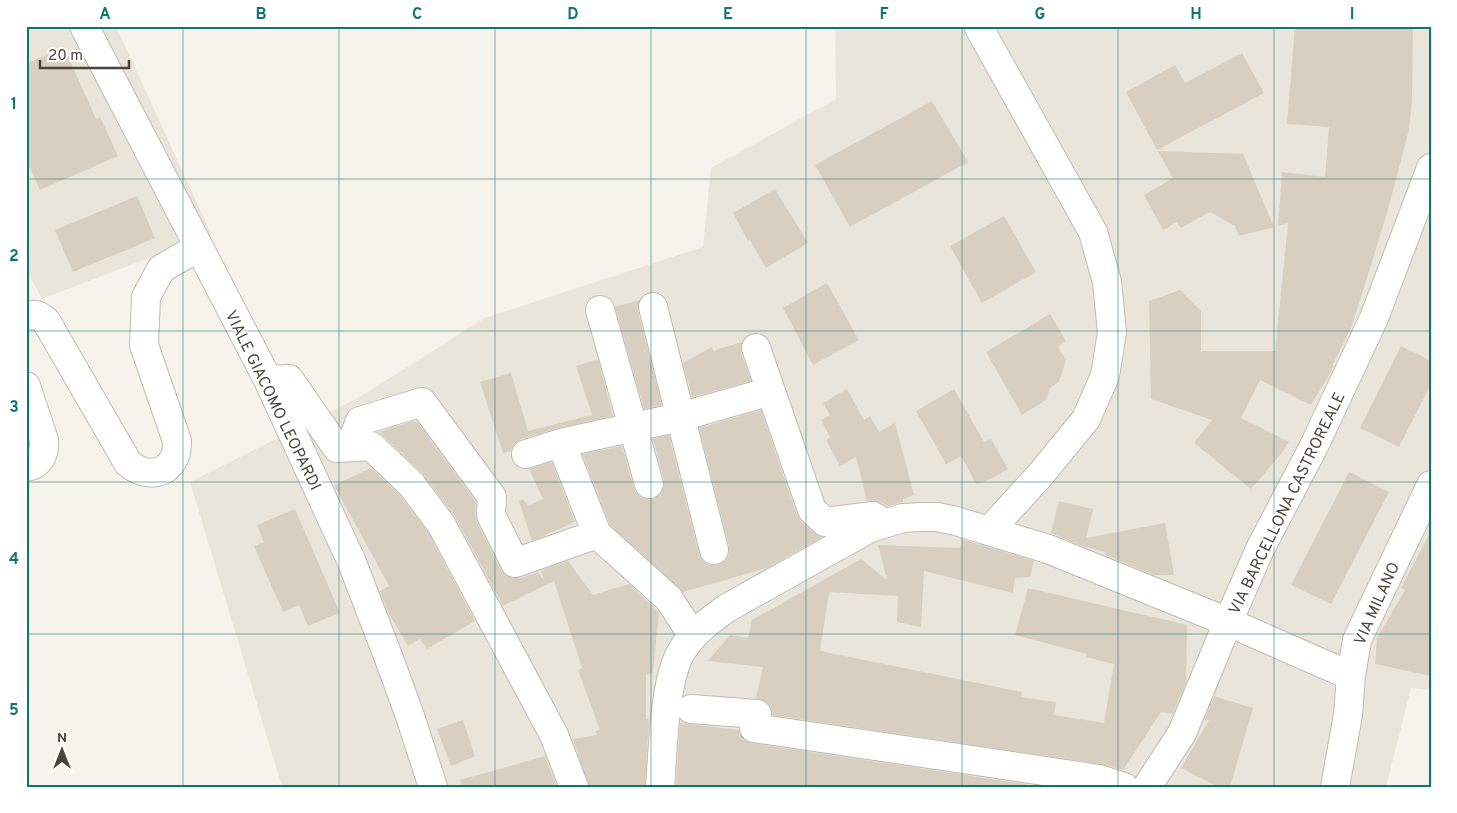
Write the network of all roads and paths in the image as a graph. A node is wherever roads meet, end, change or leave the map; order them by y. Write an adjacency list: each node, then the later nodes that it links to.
1 (84, 26): 4 (street, VIALE GIACOMO LEOPARDI)
2 (978, 26): 21 (street)
3 (1431, 168): 24 (street, VIA BARCELLONA CASTROREALE)
4 (199, 247): 7 (street); 9 (street, VIALE GIACOMO LEOPARDI)
5 (653, 308): 12 (street)
6 (600, 310): 13 (street)
7 (26, 316)
8 (756, 348): 11 (street)
9 (268, 380): 15 (street); 28 (street, VIALE GIACOMO LEOPARDI)
10 (26, 386): 17 (street)
11 (771, 391): 12 (street); 20 (street)
12 (680, 417): 13 (street); 23 (street)
13 (634, 427): 14 (street); 18 (street)
14 (561, 443): 16 (street); 22 (street)
15 (350, 447): 22 (street); 29 (street)
16 (526, 454)
17 (26, 467)
18 (649, 484)
19 (1431, 485): 26 (street, VIA MILANO)
20 (885, 523): 21 (street, VIA BARCELLONA CASTROREALE); 25 (street, VIA BARCELLONA CASTROREALE)
21 (989, 531): 24 (street, VIA BARCELLONA CASTROREALE)
22 (597, 534): 25 (street)
23 (714, 550)
24 (1228, 622): 26 (street); 32 (street)
25 (693, 636): 30 (street, VIA BARCELLONA CASTROREALE)
26 (1351, 676): 33 (street, VIA MILANO)
27 (690, 709): 31 (street)
28 (433, 787)
29 (574, 787)
30 (660, 787)
31 (1124, 787)
32 (1147, 787)
33 (1335, 787)

